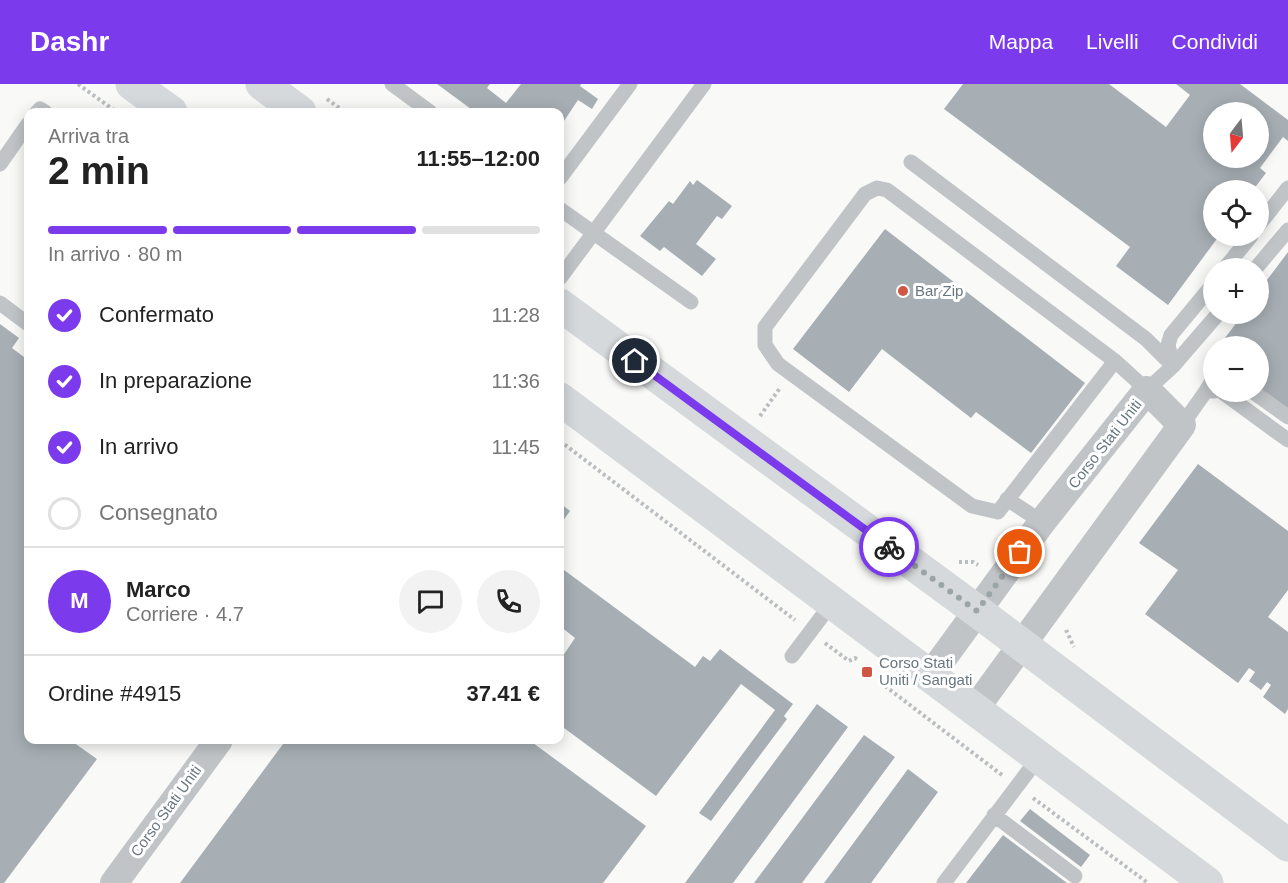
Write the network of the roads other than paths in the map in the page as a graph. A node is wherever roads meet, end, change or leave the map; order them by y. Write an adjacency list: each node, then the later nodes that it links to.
1 (132, 84): 6 (main road)
2 (262, 84): 7 (main road)
3 (392, 84): 8 (lane)
4 (630, 84): 12 (lane)
5 (704, 84): 17 (lane)
6 (165, 108)
7 (295, 108)
8 (425, 108)
9 (24, 130): 11 (lane)
10 (911, 162): 29 (lane)
11 (0, 164)
12 (564, 173)
13 (1288, 188): 15 (lane)
14 (564, 212): 17 (lane)
15 (1269, 212)
16 (1288, 230): 20 (lane)
17 (592, 232): 21 (lane); 23 (lane)
18 (1243, 246): 19 (lane)
19 (1233, 258)
20 (1264, 258)
21 (564, 272)
22 (1203, 297): 29 (lane)
23 (691, 302)
24 (0, 303): 26 (lane)
25 (564, 308): 41 (main road)
26 (24, 321)
27 (1209, 324): 29 (lane)
28 (1115, 362): 30 (lane); 38 (lane); 38 (lane)
29 (1173, 366): 30 (lane)
30 (1147, 390): 36 (street, Corso Stati Uniti); 39 (street, Corso Stati Uniti)
31 (1203, 397): 36 (lane)
32 (564, 402): 40 (main road)
33 (1236, 402): 37 (lane)
34 (1267, 402): 35 (lane)
35 (1288, 417)
36 (1182, 425): 42 (street)
37 (1288, 440)
38 (1007, 499): 39 (lane)
39 (1042, 522): 41 (street, Corso Stati Uniti)
40 (832, 603): 43 (lane); 44 (main road)
41 (977, 611): 42 (main road); 44 (street, Corso Stati Uniti)
42 (1022, 645): 45 (street); 49 (main road)
43 (792, 656)
44 (930, 676): 45 (main road)
45 (975, 709): 47 (main road)
46 (216, 744): 51 (street, Corso Stati Uniti)
47 (1039, 757): 48 (lane); 53 (main road)
48 (994, 815): 50 (lane); 52 (lane)
49 (1288, 844)
50 (1075, 876)
51 (114, 883)
52 (944, 883)
53 (1207, 883)

